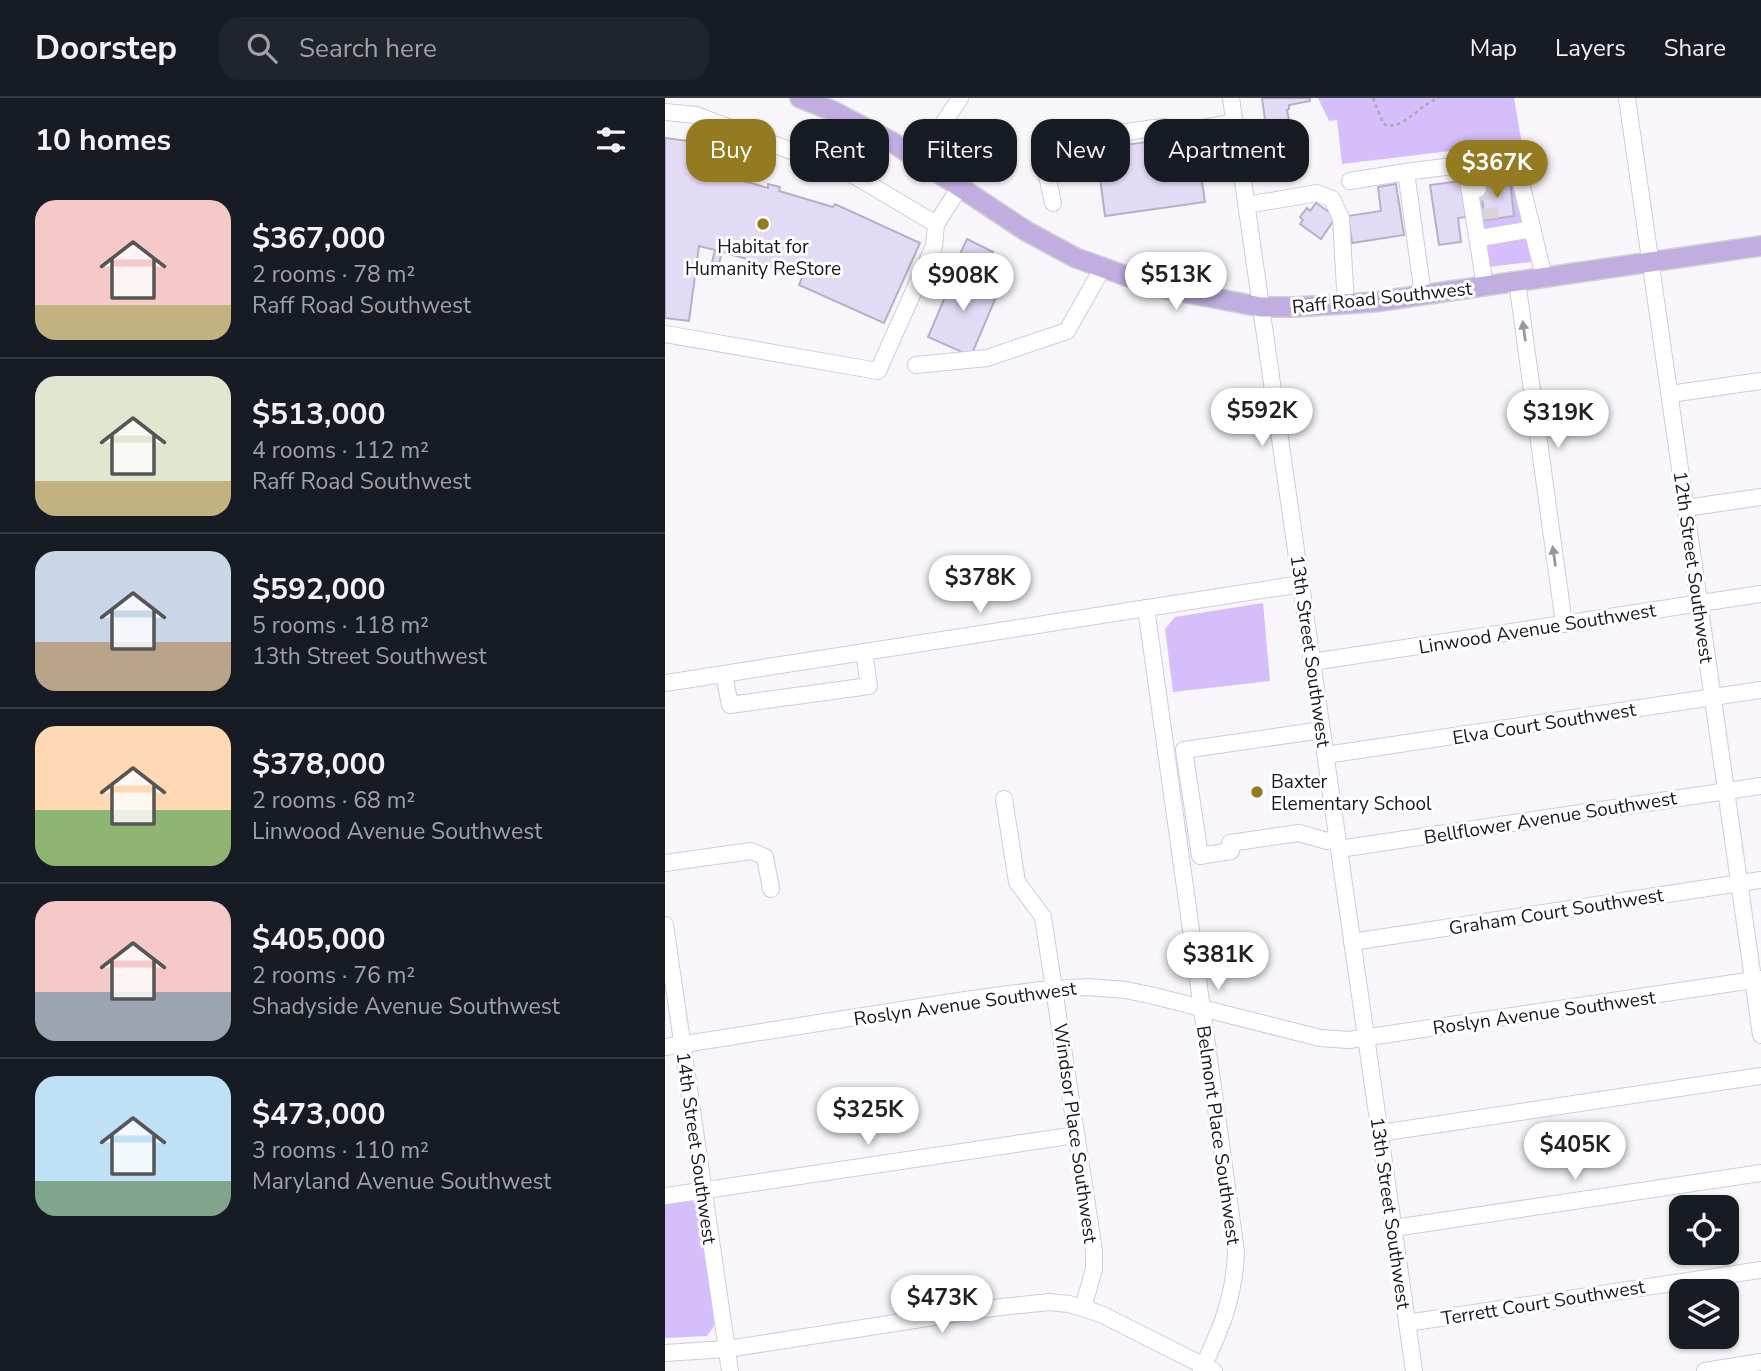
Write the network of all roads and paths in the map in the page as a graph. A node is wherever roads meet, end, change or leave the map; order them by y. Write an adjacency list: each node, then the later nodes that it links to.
1 (699, 98): 9 (street)
2 (800, 98): 10 (main road, Raff Road Southwest)
3 (960, 98): 11 (street)
4 (1231, 98): 12 (street, 13th Street Southwest)
5 (1373, 98): 6 (path)
6 (1439, 98)
7 (1627, 98): 29 (street, 12th Street Southwest)
8 (665, 112): 9 (street)
9 (696, 115): 14 (street)
10 (846, 119)
11 (946, 119)
12 (1234, 119)
13 (1144, 129): 23 (street)
14 (790, 150)
15 (1485, 167): 21 (street); 26 (street); 27 (street)
16 (1406, 172): 17 (street); 33 (street); 34 (street)
17 (1350, 181)
18 (866, 182): 25 (street)
19 (953, 182): 22 (main road, Raff Road Southwest)
20 (1244, 182): 24 (street, 13th Street Southwest)
21 (1487, 184)
22 (960, 187): 25 (street); 30 (main road, Raff Road Southwest)
23 (1053, 203)
24 (1247, 205): 35 (street); 36 (street, 13th Street Southwest)
25 (936, 224): 37 (street)
26 (1533, 229): 27 (street); 31 (street)
27 (1490, 230): 33 (street)
28 (1761, 246): 29 (main road, Raff Road Southwest)
29 (1650, 262): 31 (main road, Raff Road Southwest); 40 (street, 12th Street Southwest)
30 (1103, 269): 36 (main road, Raff Road Southwest); 38 (street)
31 (1544, 277): 32 (main road, Raff Road Southwest)
32 (1517, 281): 33 (main road, Raff Road Southwest); 47 (street, one-way to 32)
33 (1490, 285): 34 (main road, Raff Road Southwest)
34 (1423, 295): 35 (main road, Raff Road Southwest)
35 (1346, 304): 36 (main road, Raff Road Southwest)
36 (1261, 307): 43 (street, 13th Street Southwest)
37 (665, 334)
38 (916, 365)
39 (1761, 381): 40 (street)
40 (1670, 394): 42 (street, 12th Street Southwest)
41 (1761, 497): 42 (street)
42 (1686, 508): 45 (street, 12th Street Southwest)
43 (1301, 584): 46 (street); 49 (street, 13th Street Southwest)
44 (1761, 594): 45 (street, Linwood Avenue Southwest)
45 (1699, 603): 47 (street, Linwood Avenue Southwest); 53 (street, 12th Street Southwest)
46 (1146, 608): 48 (street); 68 (street, Belmont Place Southwest)
47 (1564, 624): 49 (street, Linwood Avenue Southwest)
48 (863, 652): 50 (street); 50 (street)
49 (1313, 662): 54 (street, 13th Street Southwest)
50 (724, 674): 51 (street)
51 (665, 683)
52 (1761, 690): 53 (street, Elva Court Southwest)
53 (1713, 697): 55 (street, Elva Court Southwest); 57 (street, 12th Street Southwest)
54 (1322, 730): 55 (street, 13th Street Southwest); 59 (street, Bellflower Avenue Southwest)
55 (1326, 755): 59 (street, 13th Street Southwest)
56 (1761, 786): 57 (street, Bellflower Avenue Southwest)
57 (1727, 791): 59 (street, Bellflower Avenue Southwest); 62 (street, 12th Street Southwest)
58 (1004, 799): 67 (street, Windsor Place Southwest)
59 (1338, 844): 65 (street, 13th Street Southwest)
60 (665, 863): 63 (street)
61 (1761, 880): 62 (street, Graham Court Southwest)
62 (1739, 883): 65 (street, Graham Court Southwest); 66 (street, 12th Street Southwest)
63 (771, 889)
64 (665, 925): 71 (street, 14th Street Southwest)
65 (1352, 942): 70 (street, 13th Street Southwest)
66 (1757, 980): 69 (street, 12th Street Southwest); 70 (street, Roslyn Avenue Southwest)
67 (1055, 988): 68 (street, Roslyn Avenue Southwest); 71 (street, Roslyn Avenue Southwest); 75 (street, Windsor Place Southwest)
68 (1202, 1010): 70 (street, Roslyn Avenue Southwest); 86 (street, Belmont Place Southwest)
69 (1761, 1035)
70 (1365, 1038): 74 (street, 13th Street Southwest)
71 (682, 1044): 72 (street, Roslyn Avenue Southwest); 77 (street, 14th Street Southwest)
72 (665, 1047)
73 (1761, 1076): 74 (street)
74 (1380, 1132): 79 (street, 13th Street Southwest)
75 (1076, 1135): 77 (street); 81 (street, Windsor Place Southwest)
76 (1761, 1173): 79 (street)
77 (703, 1191): 78 (street); 83 (street, 14th Street Southwest)
78 (665, 1196)
79 (1394, 1228): 82 (street, 13th Street Southwest)
80 (1761, 1270): 82 (street, Terrett Court Southwest)
81 (1083, 1308): 83 (street); 86 (street)
82 (1407, 1323): 88 (street, 13th Street Southwest)
83 (727, 1349): 84 (street); 87 (street, 14th Street Southwest)
84 (665, 1353)
85 (1761, 1362): 89 (street)
86 (1206, 1369)
87 (730, 1371)
88 (1414, 1371)
89 (1705, 1371)

